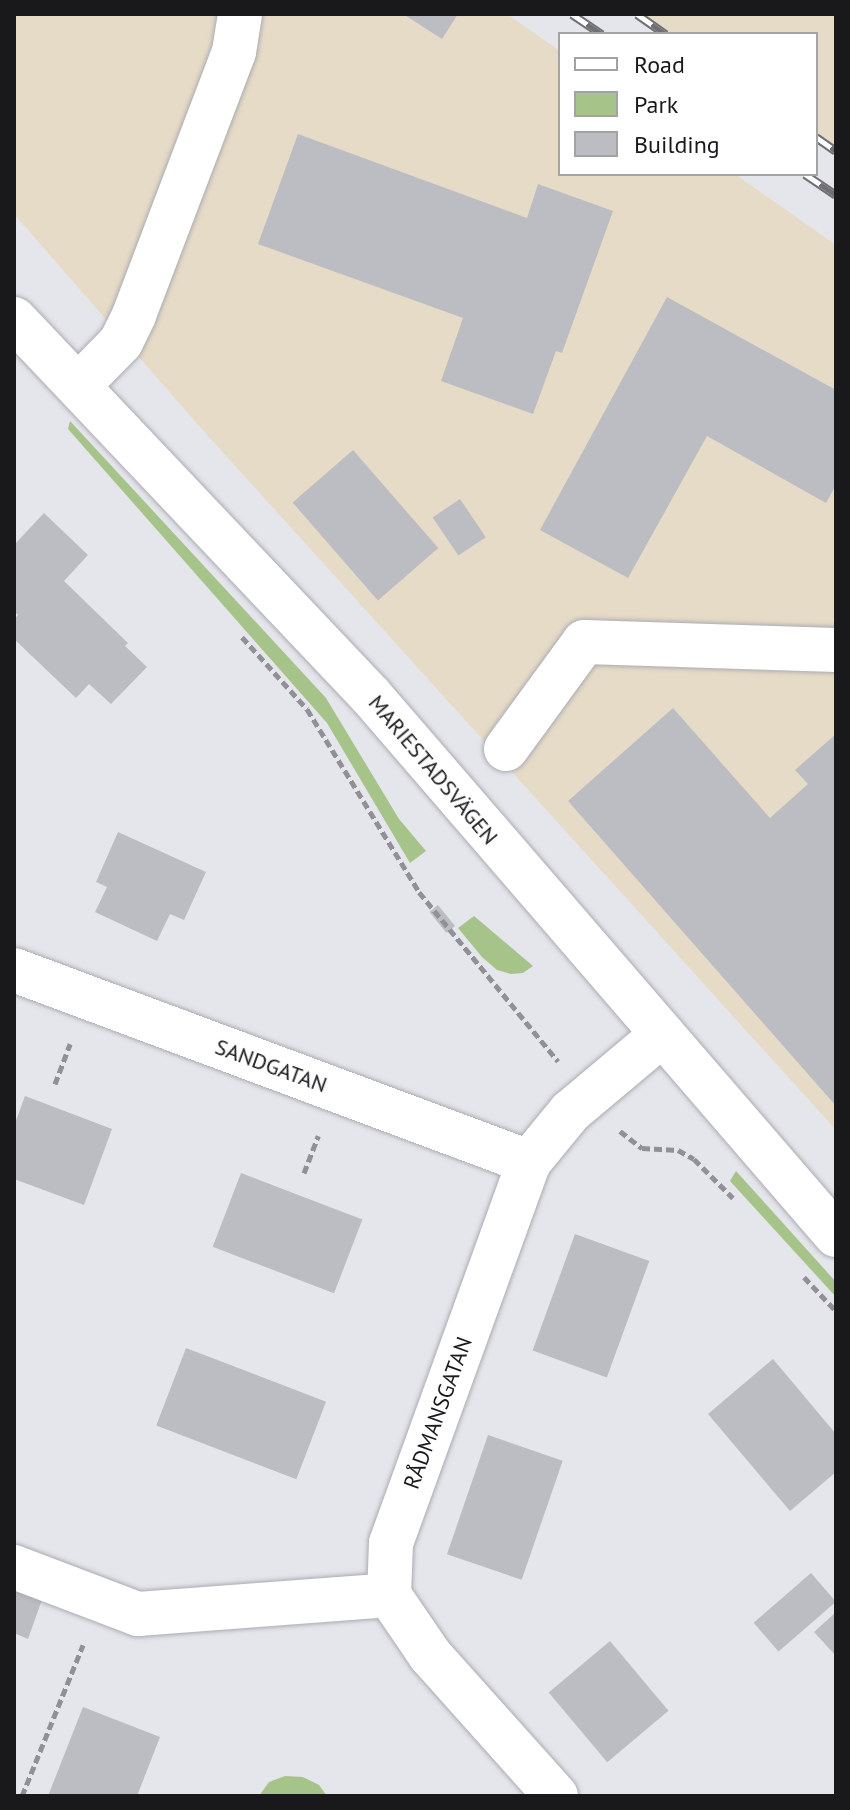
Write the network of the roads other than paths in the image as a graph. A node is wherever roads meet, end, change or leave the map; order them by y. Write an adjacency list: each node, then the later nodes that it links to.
1 (240, 14): 3 (street)
2 (14, 319): 3 (street, MARIESTADSVÄGEN)
3 (79, 385): 7 (street, MARIESTADSVÄGEN)
4 (836, 650): 5 (street)
5 (506, 749)
6 (14, 970): 8 (street, SANDGATAN)
7 (663, 1034): 8 (street, RÅDMANSGATAN); 9 (street, MARIESTADSVÄGEN)
8 (529, 1162): 11 (street, RÅDMANSGATAN)
9 (836, 1235)
10 (14, 1567): 11 (street)
11 (389, 1595): 12 (street)
12 (556, 1796)

